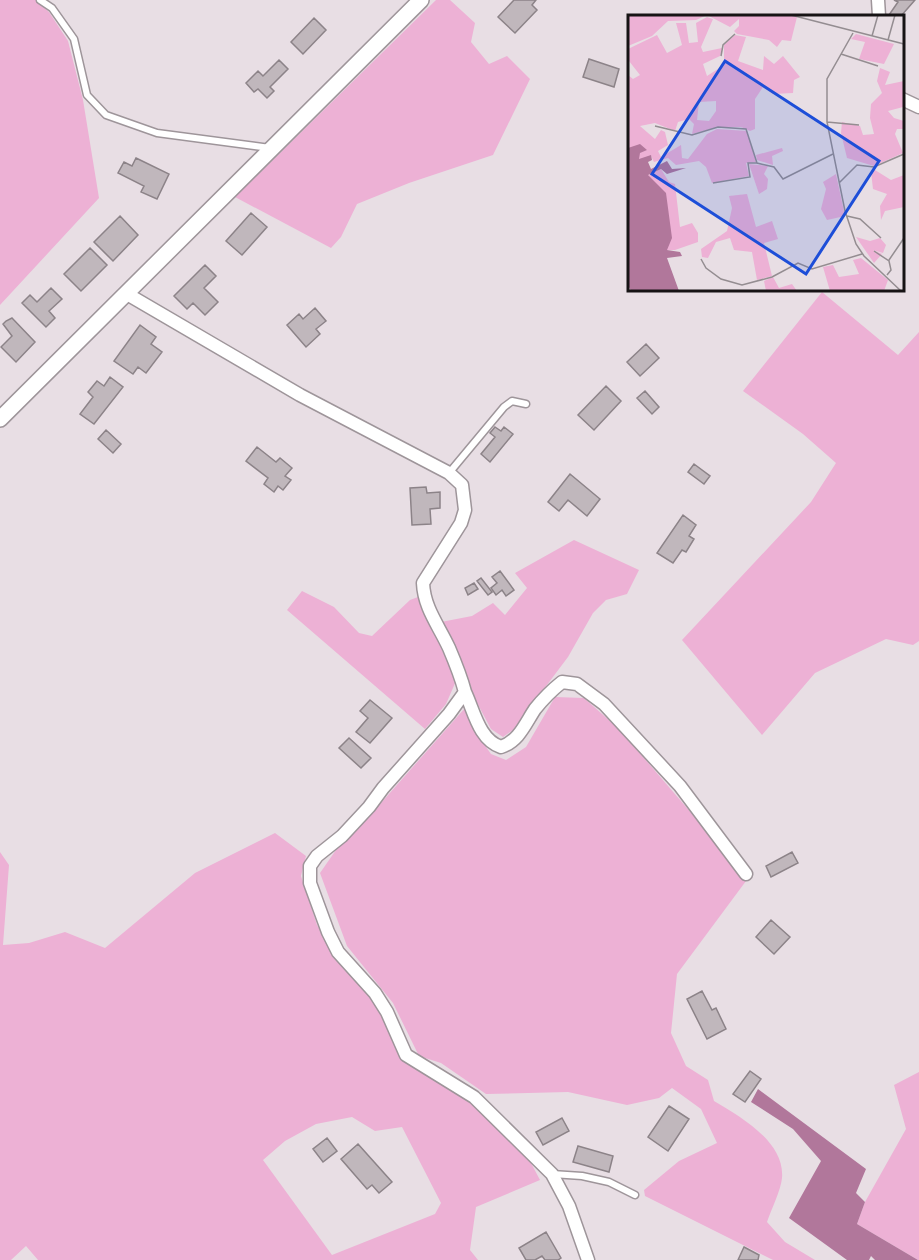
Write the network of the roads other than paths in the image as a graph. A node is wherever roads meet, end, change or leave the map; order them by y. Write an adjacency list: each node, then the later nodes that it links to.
1 (40, 0): 7 (lane)
2 (421, 0): 7 (street)
3 (878, 0): 4 (street)
4 (879, 15)
5 (904, 100): 6 (street)
6 (919, 107)
7 (272, 148): 8 (street)
8 (127, 294): 10 (street); 11 (street)
9 (526, 404): 11 (lane)
10 (0, 419)
11 (449, 473): 12 (street)
12 (465, 692): 13 (street); 14 (street)
13 (746, 874)
14 (552, 1174): 15 (lane); 16 (street)
15 (635, 1195)
16 (588, 1260)

